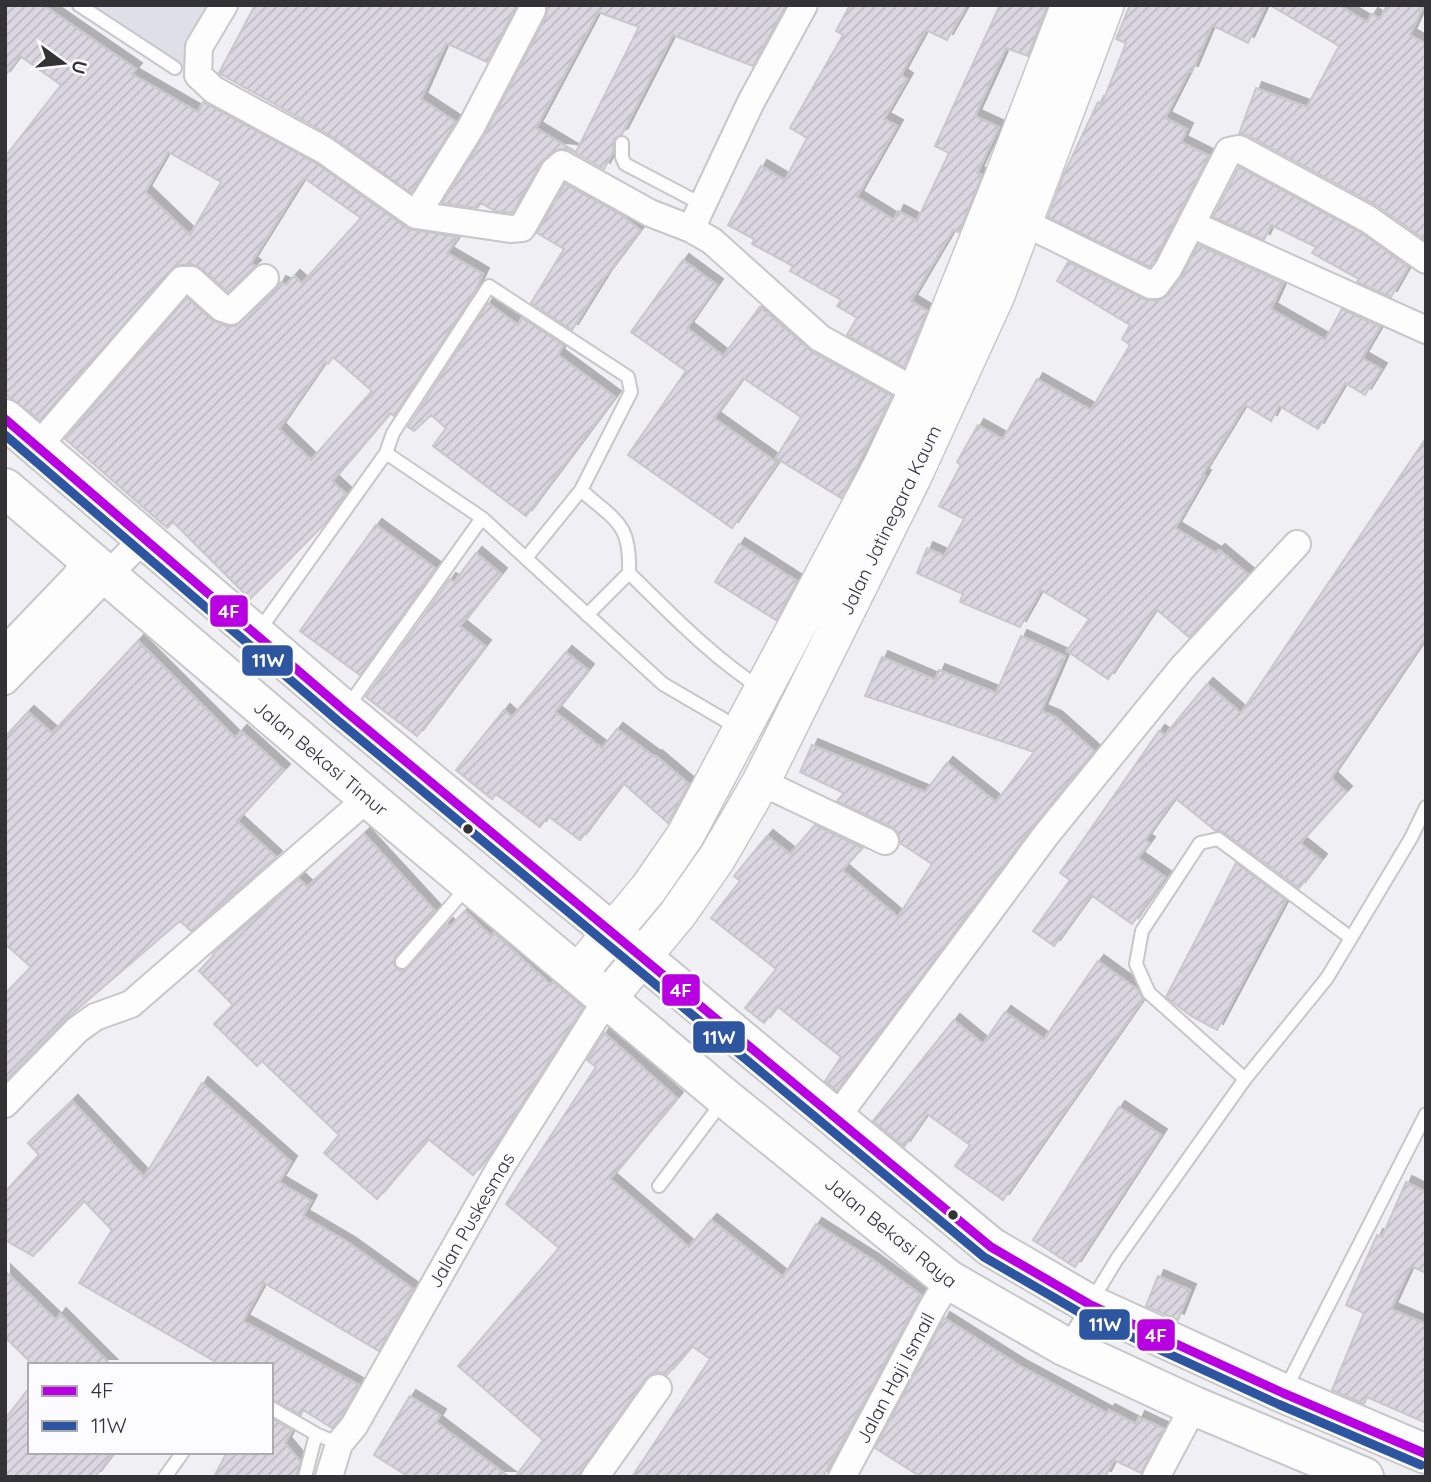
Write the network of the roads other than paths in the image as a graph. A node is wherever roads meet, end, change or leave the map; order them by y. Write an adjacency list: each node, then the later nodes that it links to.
1 (79, 5): 7 (lane)
2 (224, 5): 10 (street)
3 (532, 5): 10 (street)
4 (804, 5): 9 (street)
5 (1070, 5): 17 (street, Jalan Jatinegara Kaum)
6 (1105, 5): 11 (street, Jalan Jatinegara Kaum)
7 (175, 68)
8 (622, 143): 9 (lane)
9 (703, 205): 13 (street)
10 (416, 215): 13 (street)
11 (1023, 222): 12 (street); 21 (street, Jalan Jatinegara Kaum)
12 (1191, 224): 14 (street); 16 (street)
13 (691, 229): 17 (street)
14 (1426, 260)
15 (265, 278): 19 (street)
16 (1426, 330)
17 (917, 392): 21 (street, Jalan Jatinegara Kaum)
18 (5, 419): 19 (main road)
19 (38, 446): 25 (main road)
20 (386, 453): 23 (lane); 24 (lane); 31 (lane)
21 (897, 472): 34 (street, Jalan Jatinegara Kaum); 37 (street, Jalan Jatinegara Kaum)
22 (5, 488): 28 (main road, Jalan Bekasi Timur)
23 (581, 490): 27 (lane); 29 (lane)
24 (482, 518): 27 (lane); 35 (lane)
25 (144, 538): 28 (street); 31 (main road)
26 (1297, 544): 52 (street)
27 (526, 558): 30 (lane)
28 (95, 565): 32 (street); 33 (street); 38 (main road, Jalan Bekasi Timur)
29 (629, 573): 30 (lane); 34 (lane)
30 (587, 615): 36 (lane)
31 (256, 635): 35 (main road)
32 (5, 650)
33 (5, 681)
34 (762, 689): 36 (street, Jalan Jatinegara Kaum)
35 (345, 711): 42 (main road)
36 (740, 729): 42 (street, Jalan Jatinegara Kaum)
37 (761, 782): 40 (street); 44 (street, Jalan Jatinegara Kaum)
38 (368, 798): 41 (main road, Jalan Bekasi Timur); 50 (street)
39 (1426, 807): 43 (lane)
40 (885, 841)
41 (470, 883): 45 (lane); 46 (main road, Jalan Bekasi Timur)
42 (611, 934): 44 (main road); 46 (street, Jalan Jatinegara Kaum)
43 (1350, 938): 48 (lane); 48 (lane)
44 (641, 958): 47 (street, Jalan Jatinegara Kaum); 52 (main road)
45 (402, 962)
46 (577, 974): 47 (main road, Jalan Bekasi Timur)
47 (607, 999): 49 (main road, Jalan Bekasi Raya); 61 (street, Jalan Puskesmas)
48 (1245, 1079): 55 (lane)
49 (725, 1098): 53 (lane); 54 (main road, Jalan Bekasi Raya)
50 (5, 1104)
51 (1426, 1114): 58 (lane)
52 (836, 1118): 55 (main road)
53 (659, 1186)
54 (949, 1280): 56 (main road, Jalan Bekasi Raya); 68 (street, Jalan Haji Ismail)
55 (1089, 1304): 56 (lane); 58 (main road)
56 (1064, 1346): 59 (main road, Jalan Bekasi Raya)
57 (658, 1388): 67 (street)
58 (1283, 1393): 62 (main road)
59 (1194, 1406): 69 (street); 70 (main road, Jalan Bekasi Raya)
60 (273, 1409): 61 (lane)
61 (328, 1439): 65 (lane); 66 (street, Jalan Puskesmas)
62 (1421, 1448)
63 (182, 1454): 64 (lane)
64 (165, 1477)
65 (305, 1477)
66 (329, 1477)
67 (595, 1477)
68 (842, 1477)
69 (1156, 1477)
70 (1364, 1477)

